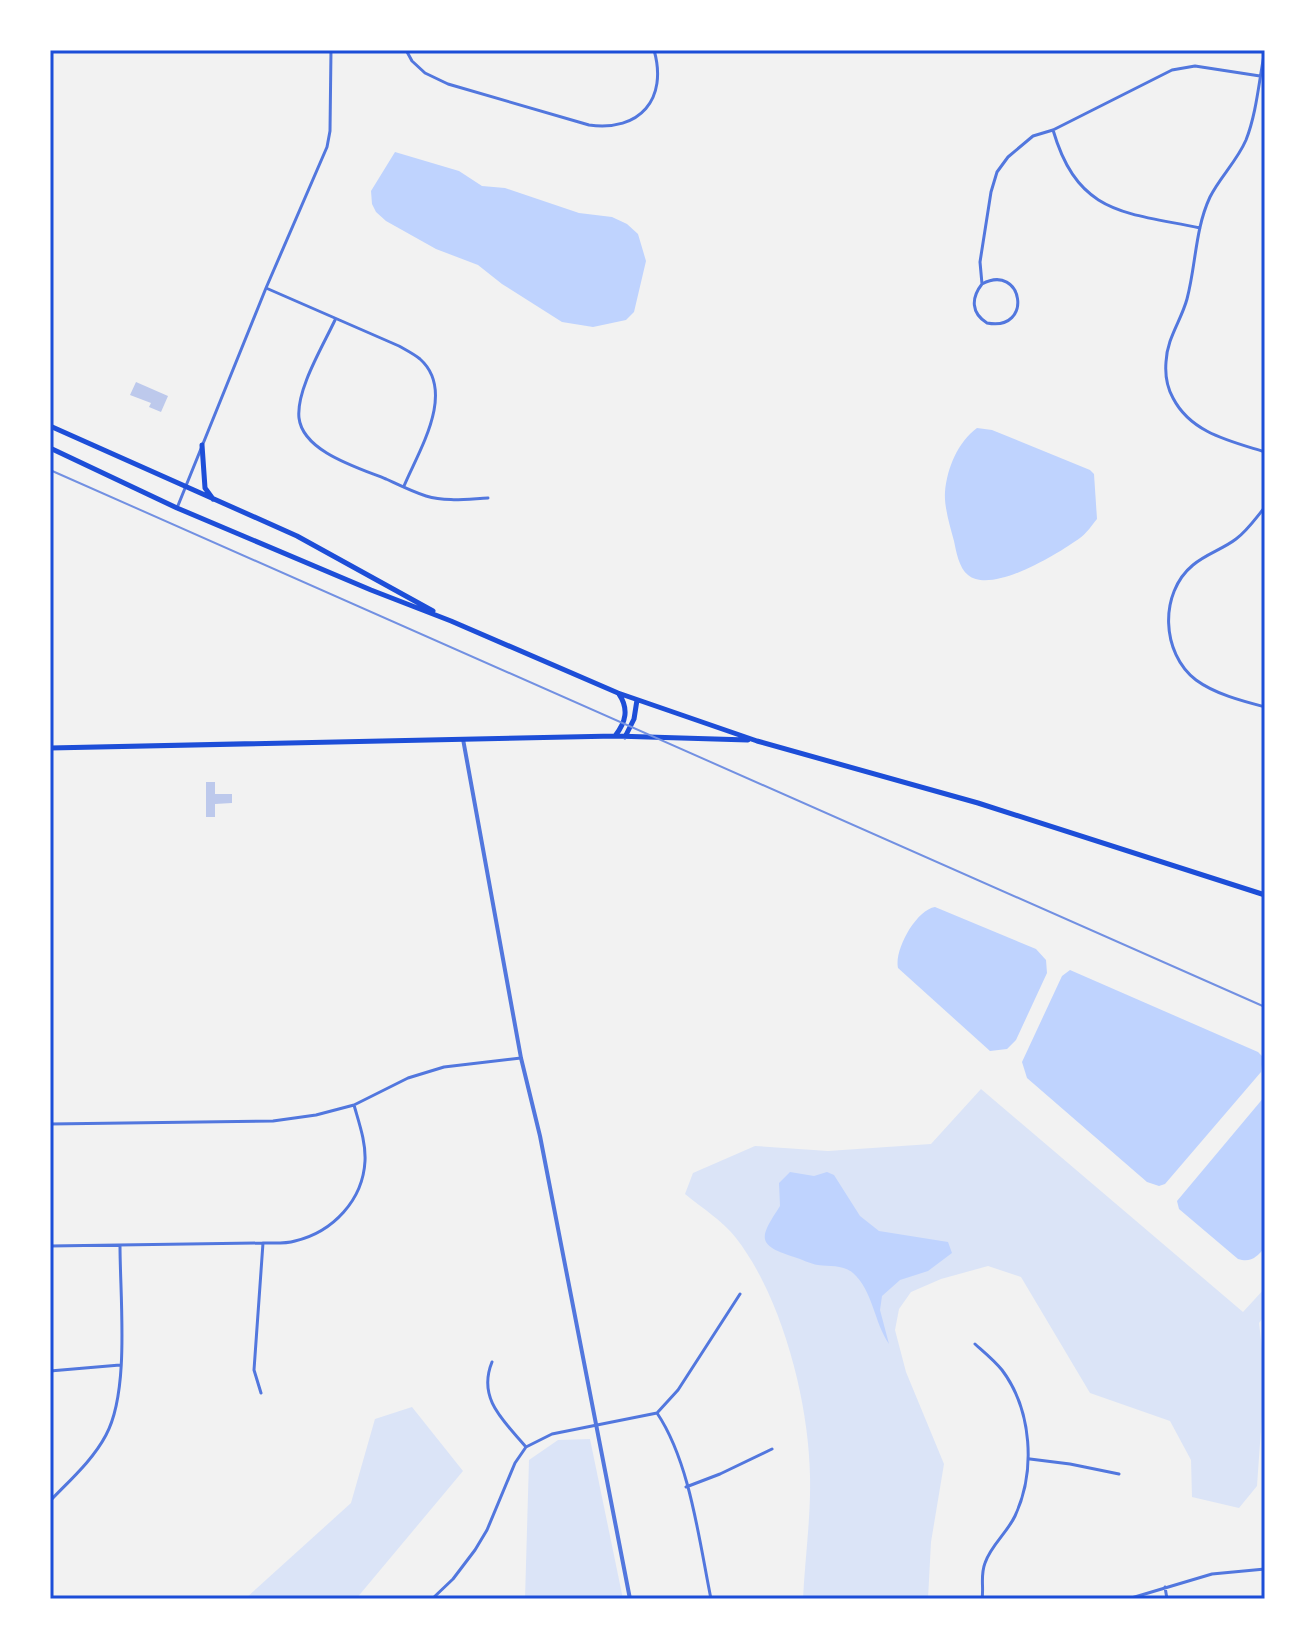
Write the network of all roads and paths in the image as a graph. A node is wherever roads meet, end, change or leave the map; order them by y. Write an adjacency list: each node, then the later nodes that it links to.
1 (331, 50): 9 (street)
2 (406, 50): 3 (street)
3 (654, 50)
4 (1265, 50): 5 (street)
5 (1260, 76): 6 (street); 7 (street)
6 (1053, 130): 7 (street); 8 (street)
7 (1200, 228): 14 (street)
8 (982, 284): 8 (street)
9 (266, 288): 10 (street); 12 (street)
10 (335, 320): 15 (street); 15 (street)
11 (50, 426): 16 (main road)
12 (202, 445): 16 (street); 18 (main road)
13 (50, 448): 20 (main road)
14 (1265, 452)
15 (404, 486): 17 (street)
16 (185, 487): 18 (main road); 20 (street)
17 (488, 498)
18 (214, 500): 21 (main road)
19 (1265, 507): 24 (street)
20 (177, 508): 21 (main road)
21 (451, 621): 22 (main road)
22 (618, 693): 23 (main road); 25 (main road)
23 (637, 700): 26 (main road); 28 (main road)
24 (1265, 707)
25 (615, 736): 26 (main road); 27 (main road)
26 (625, 737): 28 (main road)
27 (463, 739): 29 (main road); 31 (street)
28 (757, 741): 30 (main road)
29 (50, 748)
30 (1265, 895)
31 (521, 1058): 32 (street); 44 (street)
32 (354, 1105): 33 (street); 34 (street)
33 (50, 1124)
34 (263, 1243): 36 (street); 42 (street)
35 (50, 1246): 36 (street)
36 (120, 1246): 40 (street)
37 (740, 1294): 43 (street)
38 (975, 1344): 47 (street)
39 (492, 1362): 45 (street)
40 (120, 1365): 41 (street); 50 (street)
41 (50, 1371)
42 (261, 1393)
43 (657, 1413): 44 (street); 49 (street)
44 (596, 1425): 45 (street); 55 (street)
45 (526, 1447): 54 (street)
46 (772, 1449): 49 (street)
47 (1030, 1459): 48 (street); 53 (street)
48 (1119, 1474)
49 (686, 1487): 56 (street)
50 (50, 1501)
51 (1265, 1569): 52 (street)
52 (1165, 1587): 57 (street); 58 (street)
53 (984, 1597)
54 (432, 1599)
55 (630, 1599)
56 (711, 1599)
57 (1128, 1599)
58 (1167, 1599)

